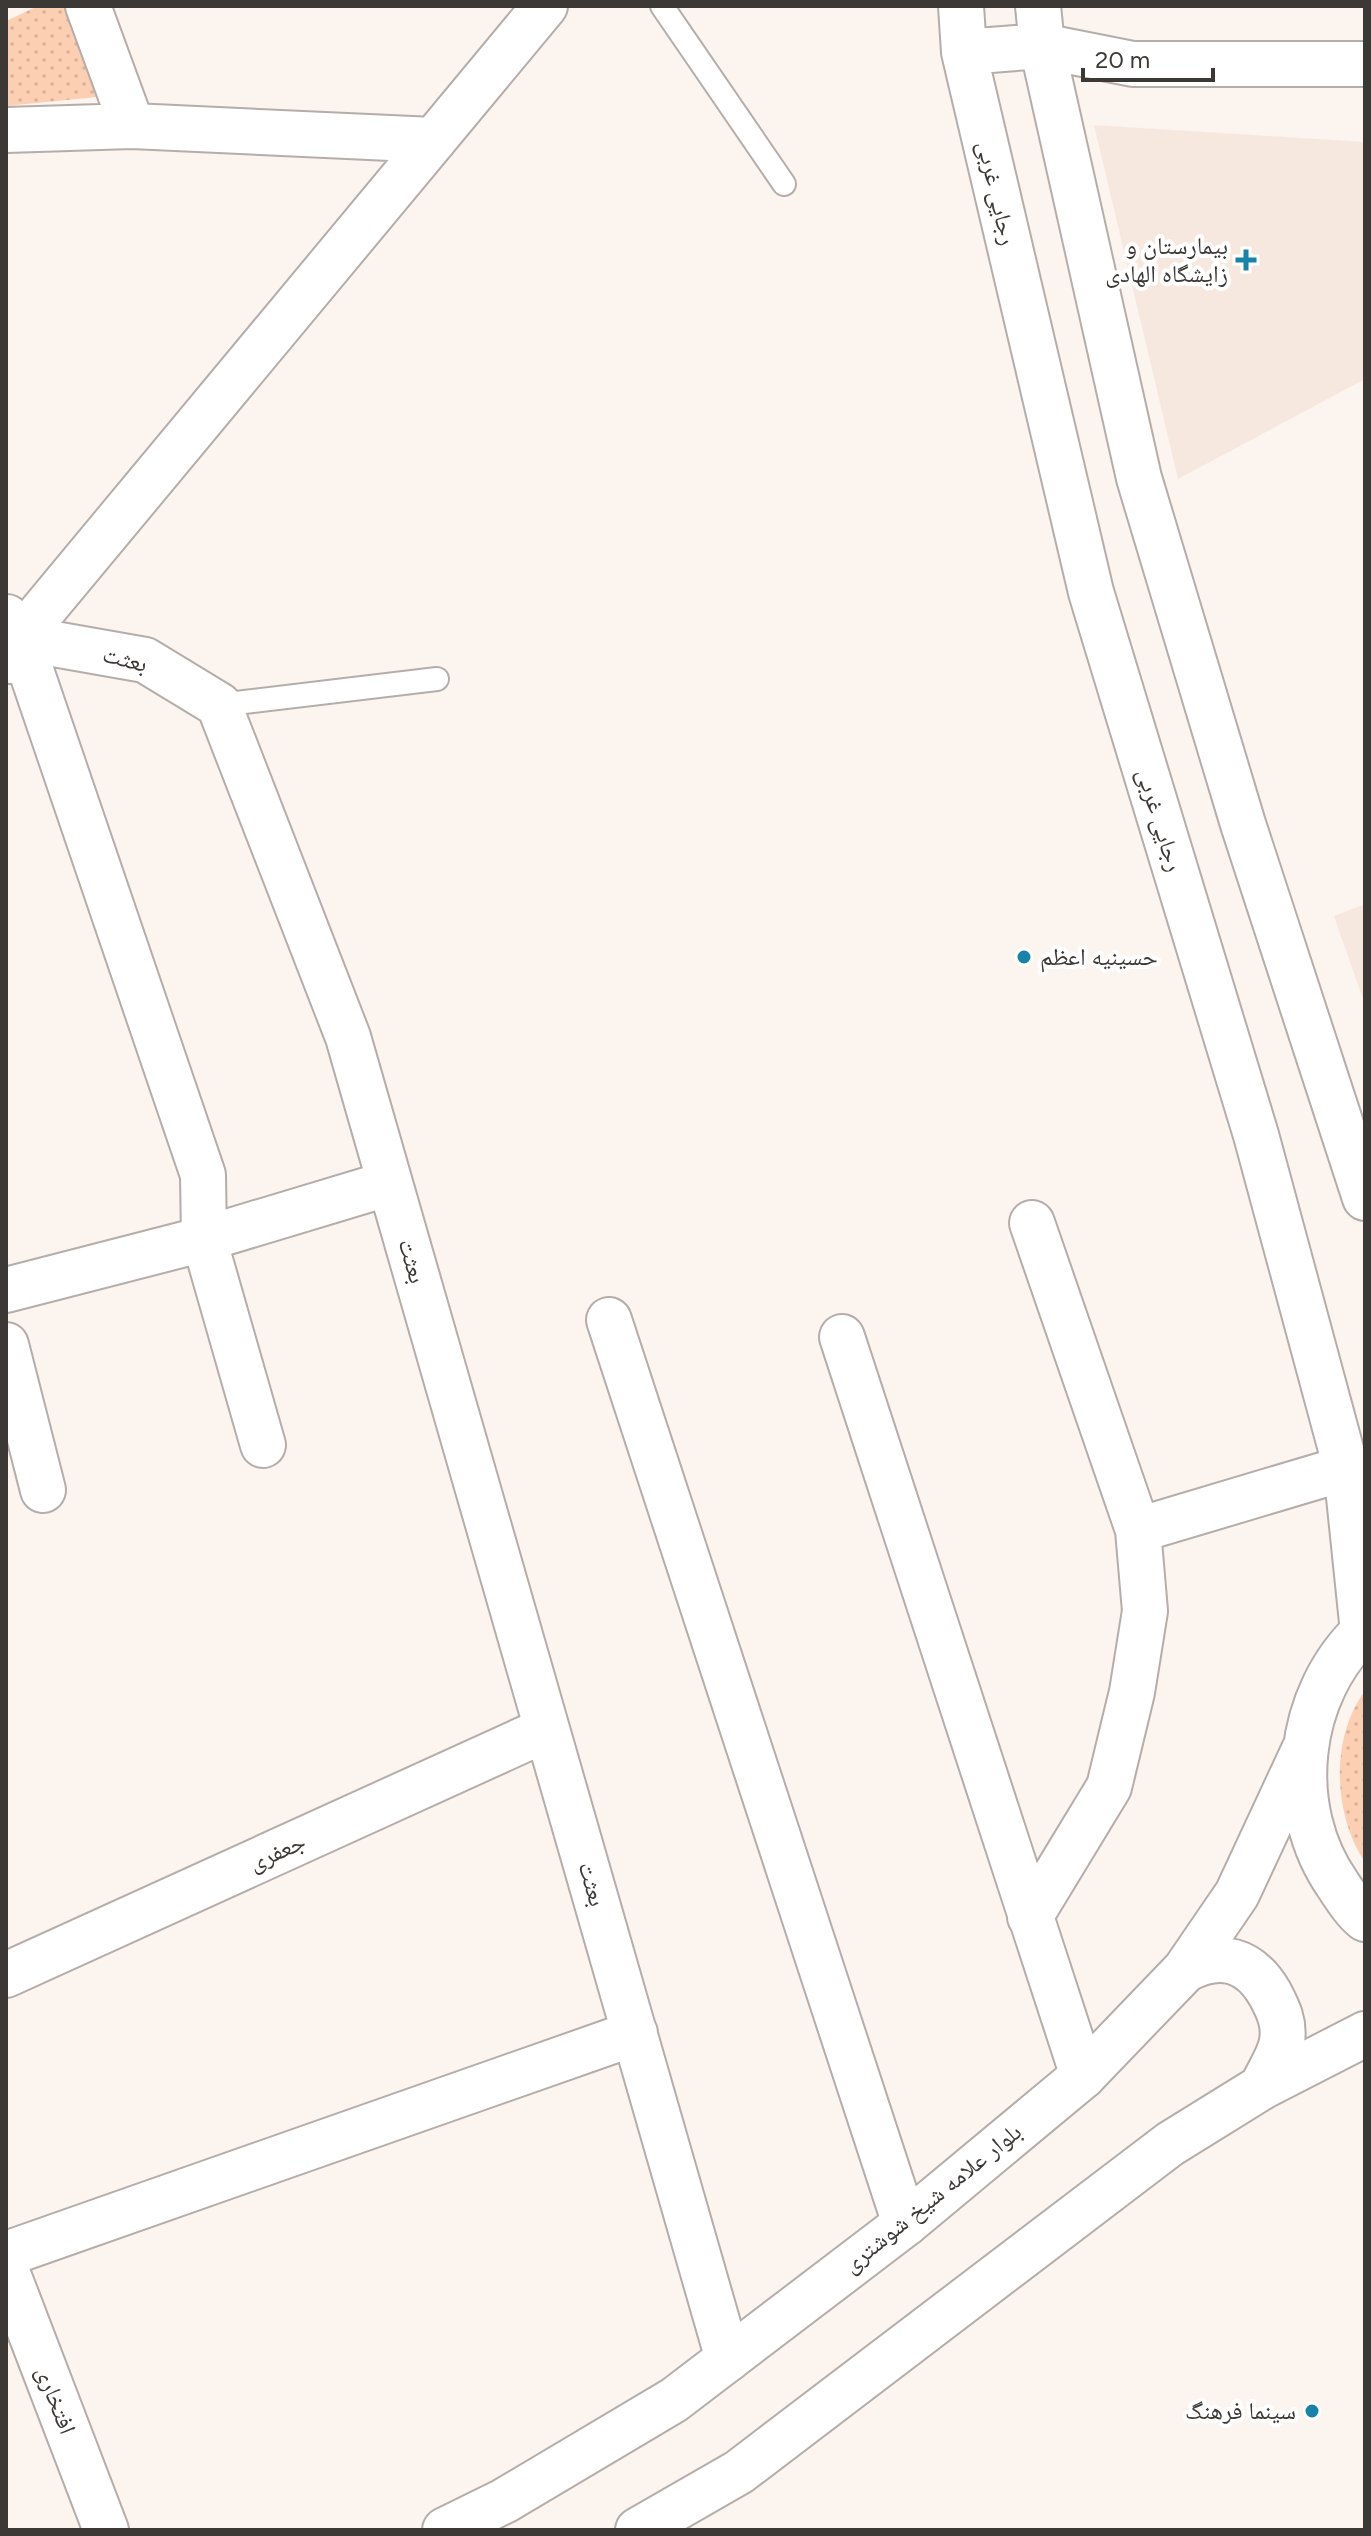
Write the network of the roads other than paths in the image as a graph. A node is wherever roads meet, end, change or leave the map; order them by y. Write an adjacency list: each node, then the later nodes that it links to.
1 (88, 6): 8 (street)
2 (662, 6): 11 (lane)
3 (961, 6): 6 (street, رجایی غربی)
4 (526, 16): 10 (street)
5 (1040, 26): 6 (street); 7 (street); 16 (street)
6 (964, 52): 24 (street, رجایی غربی)
7 (1365, 64)
8 (132, 126): 9 (street); 10 (street)
9 (6, 130)
10 (434, 140): 12 (street)
11 (784, 184)
12 (10, 639): 14 (street, بعثت); 18 (street)
13 (437, 679): 14 (lane)
14 (219, 705): 15 (street, بعثت)
15 (390, 1183): 18 (street); 28 (street, بعثت)
16 (1365, 1198)
17 (1032, 1223): 26 (street)
18 (204, 1239): 19 (street); 23 (street)
19 (6, 1290)
20 (609, 1320): 38 (street)
21 (842, 1337): 30 (street)
22 (6, 1345): 25 (street)
23 (263, 1445)
24 (1346, 1468): 26 (street); 27 (street, رجایی غربی)
25 (43, 1490)
26 (1138, 1530): 30 (street)
27 (1364, 1631): 29 (street)
28 (547, 1729): 33 (street, جعفری); 34 (street, بعثت)
29 (1304, 1750): 31 (street); 32 (street, بلوار علامه شیخ شوشتری)
30 (1030, 1917): 36 (street)
31 (1365, 1919)
32 (1185, 1970): 36 (street, بلوار علامه شیخ شوشتری); 37 (street)
33 (6, 1975)
34 (635, 2033): 39 (street); 41 (street, بعثت)
35 (1365, 2034): 37 (street)
36 (1083, 2076): 38 (street, بلوار علامه شیخ شوشتری)
37 (1262, 2087): 45 (street)
38 (905, 2224): 41 (street, بلوار علامه شیخ شوشتری)
39 (6, 2254)
40 (6, 2269): 42 (street, افتخاری)
41 (728, 2359): 44 (street, بلوار علامه شیخ شوشتری)
42 (24, 2365): 43 (street, افتخاری)
43 (106, 2530)
44 (445, 2530)
45 (638, 2530)

